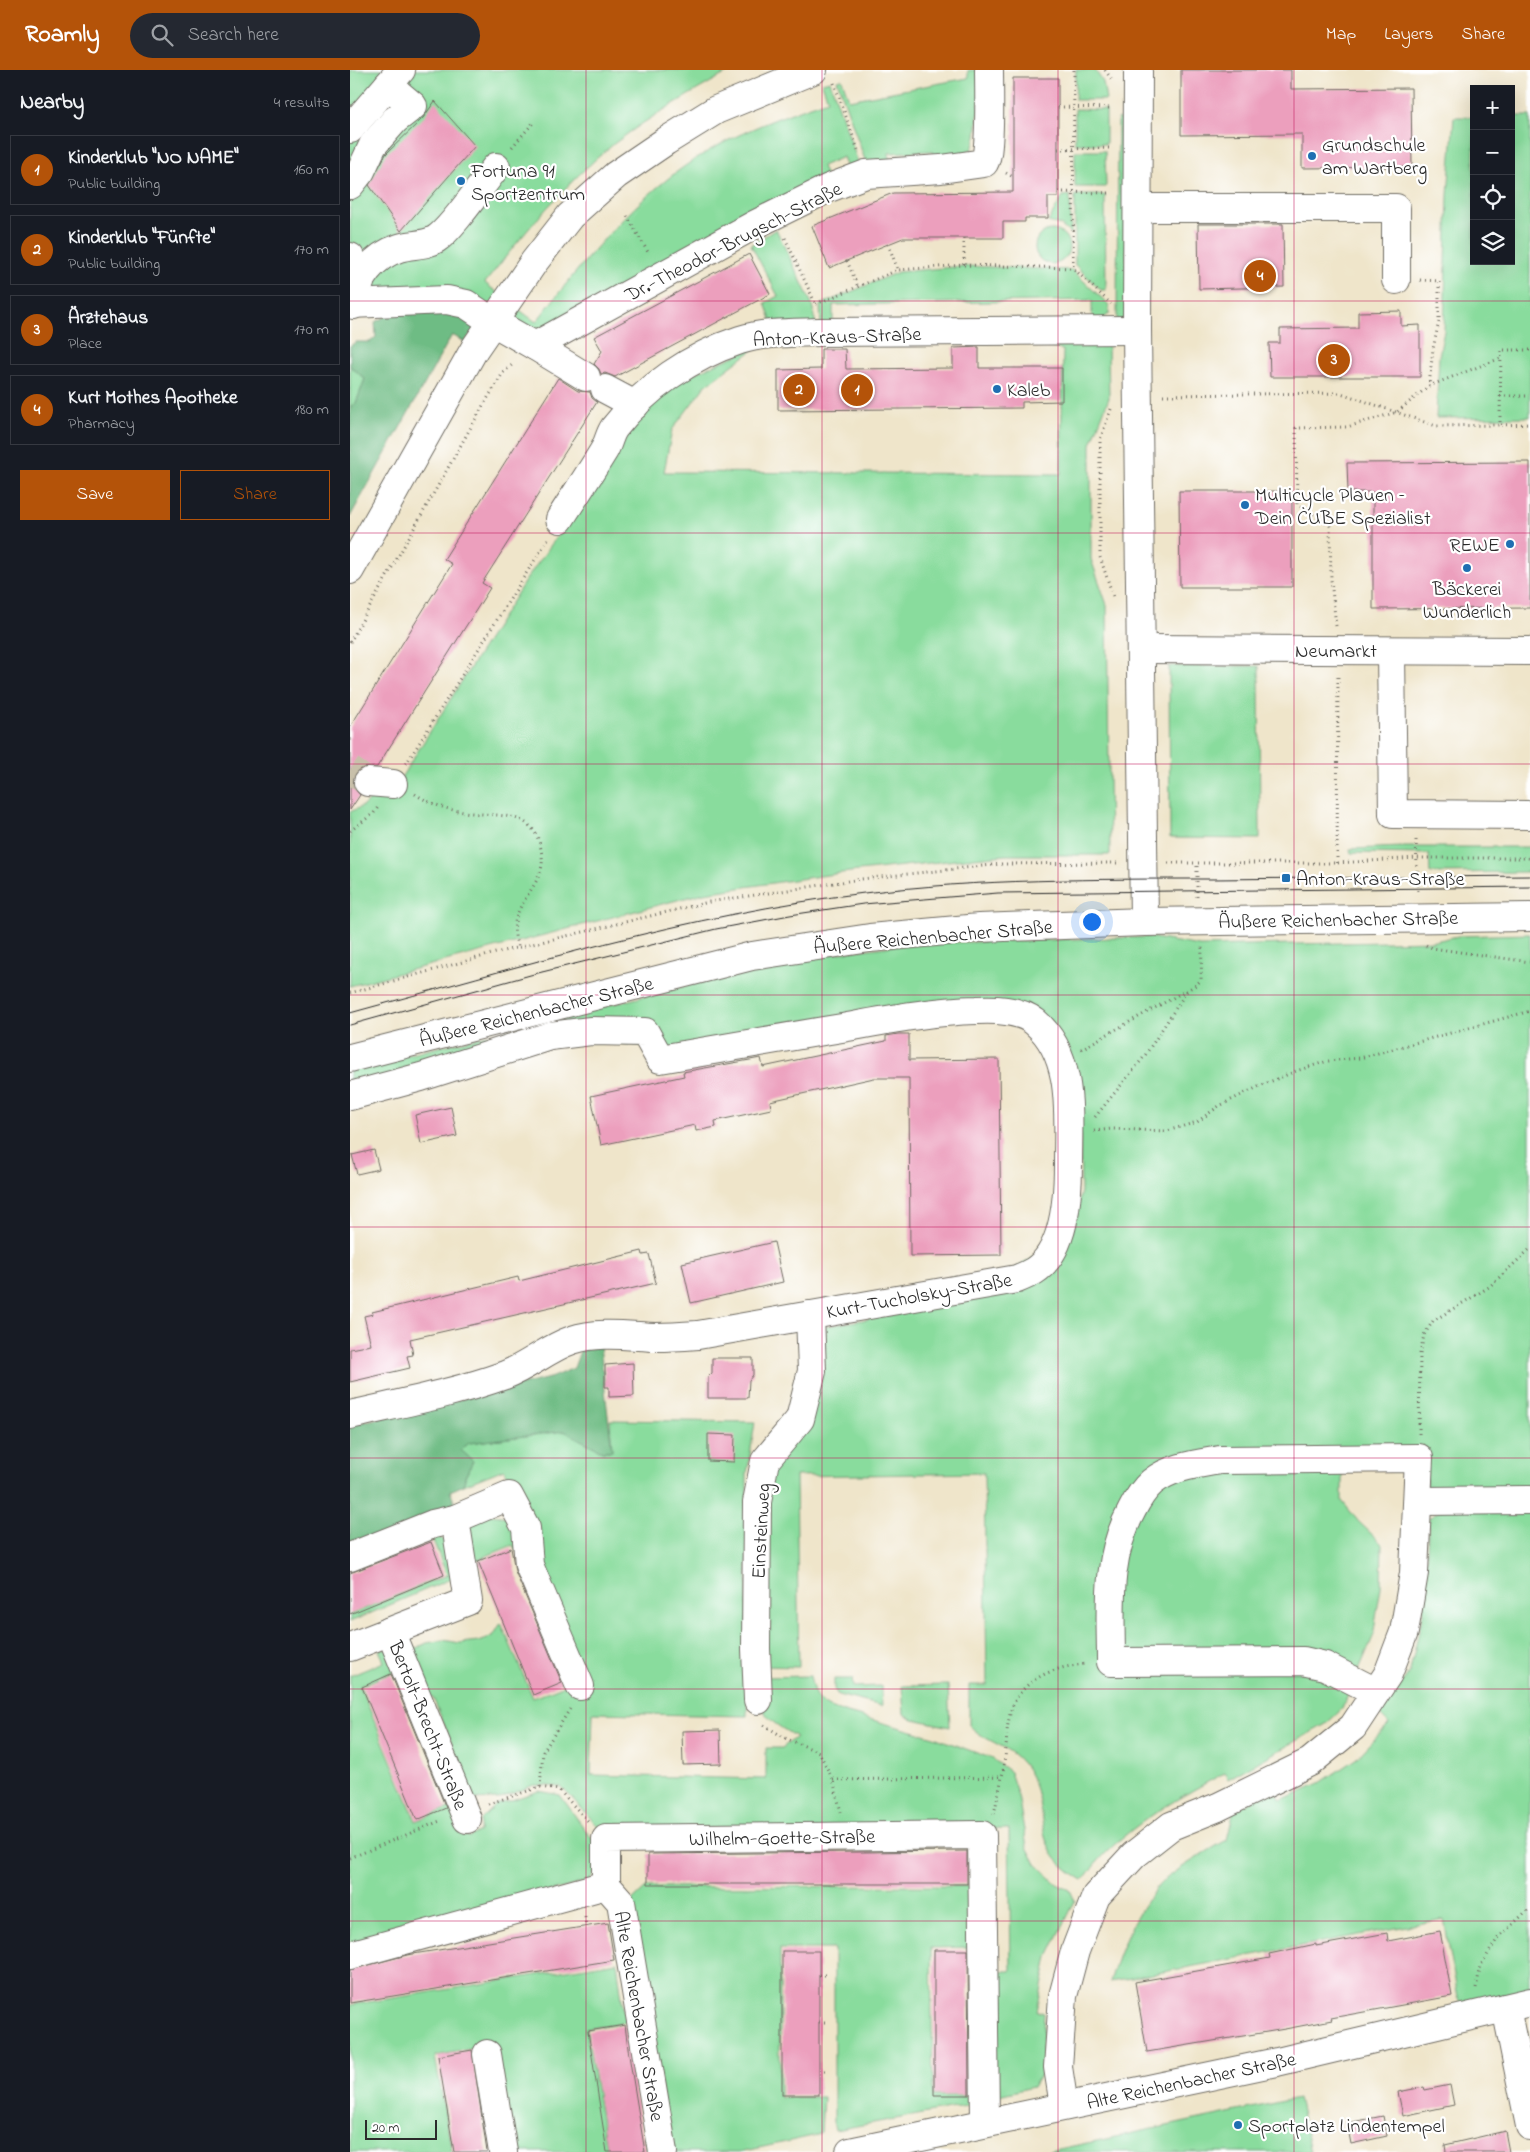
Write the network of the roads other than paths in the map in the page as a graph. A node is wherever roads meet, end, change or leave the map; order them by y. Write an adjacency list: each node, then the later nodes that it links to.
1 (989, 70): 14 (street, Dr.-Theodor-Brugsch-Straße)
2 (1138, 70): 8 (street)
3 (823, 74): 12 (street)
4 (394, 78): 5 (street); 7 (street)
5 (350, 129)
6 (496, 167): 11 (street)
7 (350, 185)
8 (1139, 208): 10 (street); 13 (street)
9 (350, 257): 11 (street)
10 (1396, 280)
11 (354, 297): 12 (street)
12 (493, 322): 14 (street); 17 (street)
13 (1137, 330): 15 (street, Anton-Kraus-Straße); 18 (street)
14 (535, 346): 15 (street)
15 (635, 405): 16 (street, Anton-Kraus-Straße)
16 (560, 519)
17 (350, 570)
18 (1141, 650): 19 (street, Neumarkt); 23 (street)
19 (1391, 651): 20 (street, Neumarkt); 21 (street)
20 (1530, 651)
21 (1530, 815)
22 (1530, 917): 23 (street, Äußere Reichenbacher Straße)
23 (1144, 922): 24 (street, Äußere Reichenbacher Straße)
24 (350, 1058)
25 (350, 1096): 26 (street, Kurt-Tucholsky-Straße)
26 (810, 1315): 27 (street, Kurt-Tucholsky-Straße); 36 (street, Einsteinweg)
27 (350, 1415)
28 (1530, 1500): 29 (street)
29 (1419, 1501): 35 (street); 35 (street)
30 (454, 1519): 31 (street); 32 (street, Bertolt-Brecht-Straße); 34 (street)
31 (350, 1557)
32 (390, 1631): 33 (street, Bertolt-Brecht-Straße); 37 (street, Bertolt-Brecht-Straße)
33 (350, 1647)
34 (580, 1686)
35 (1376, 1692): 42 (street)
36 (758, 1700)
37 (467, 1819)
38 (606, 1885): 39 (street); 43 (street, Wilhelm-Goette-Straße); 46 (street, Alte Reichenbacher Straße)
39 (350, 1955)
40 (1518, 2005): 42 (street, Alte Reichenbacher Straße); 44 (street)
41 (486, 2054): 45 (street)
42 (1064, 2106): 43 (street, Alte Reichenbacher Straße)
43 (985, 2122): 47 (street, Alte Reichenbacher Straße)
44 (1530, 2126)
45 (504, 2152)
46 (663, 2152)
47 (850, 2152)

